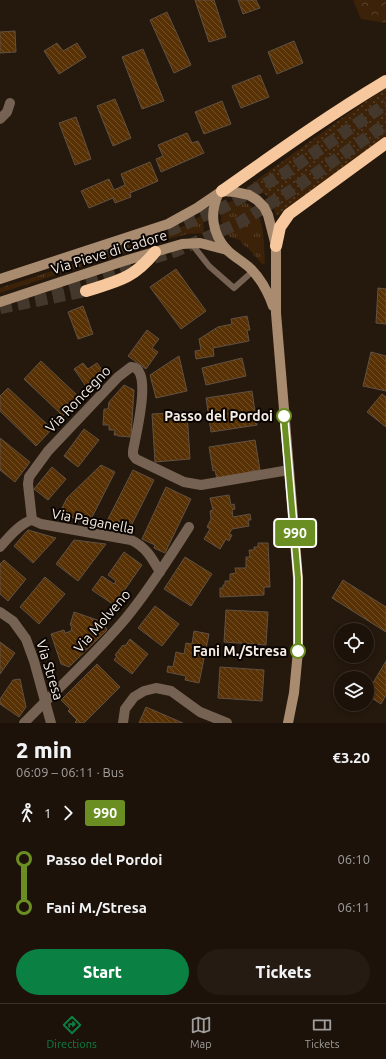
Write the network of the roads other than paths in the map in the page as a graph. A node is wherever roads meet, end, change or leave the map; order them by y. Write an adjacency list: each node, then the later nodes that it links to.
1 (386, 81): 5 (highway)
2 (10, 103): 3 (street)
3 (0, 119)
4 (386, 144): 7 (highway)
5 (220, 192): 7 (street); 8 (street); 12 (street, Via Pieve di Cadore)
6 (191, 243): 8 (street, Via Pieve di Cadore); 9 (street, Via Pieve di Cadore); 11 (lane)
7 (276, 246): 10 (street)
8 (227, 250): 11 (street)
9 (155, 252): 13 (highway); 14 (street, Via Pieve di Cadore)
10 (276, 268): 11 (street); 15 (street)
11 (253, 271): 15 (street)
12 (0, 279)
13 (86, 291)
14 (0, 302)
15 (276, 313): 16 (street)
16 (289, 470): 17 (street, Via Roncegno); 27 (street)
17 (32, 520): 19 (street); 20 (street, Via Paganella)
18 (189, 527): 20 (street, Via Molveno)
19 (0, 547)
20 (160, 572): 22 (street, Via Molveno)
21 (0, 612): 22 (street, Via Stresa)
22 (45, 700): 23 (street, Via Molveno); 24 (street, Via Stresa)
23 (24, 723)
24 (50, 723)
25 (123, 723): 26 (street)
26 (226, 723)
27 (288, 723)

